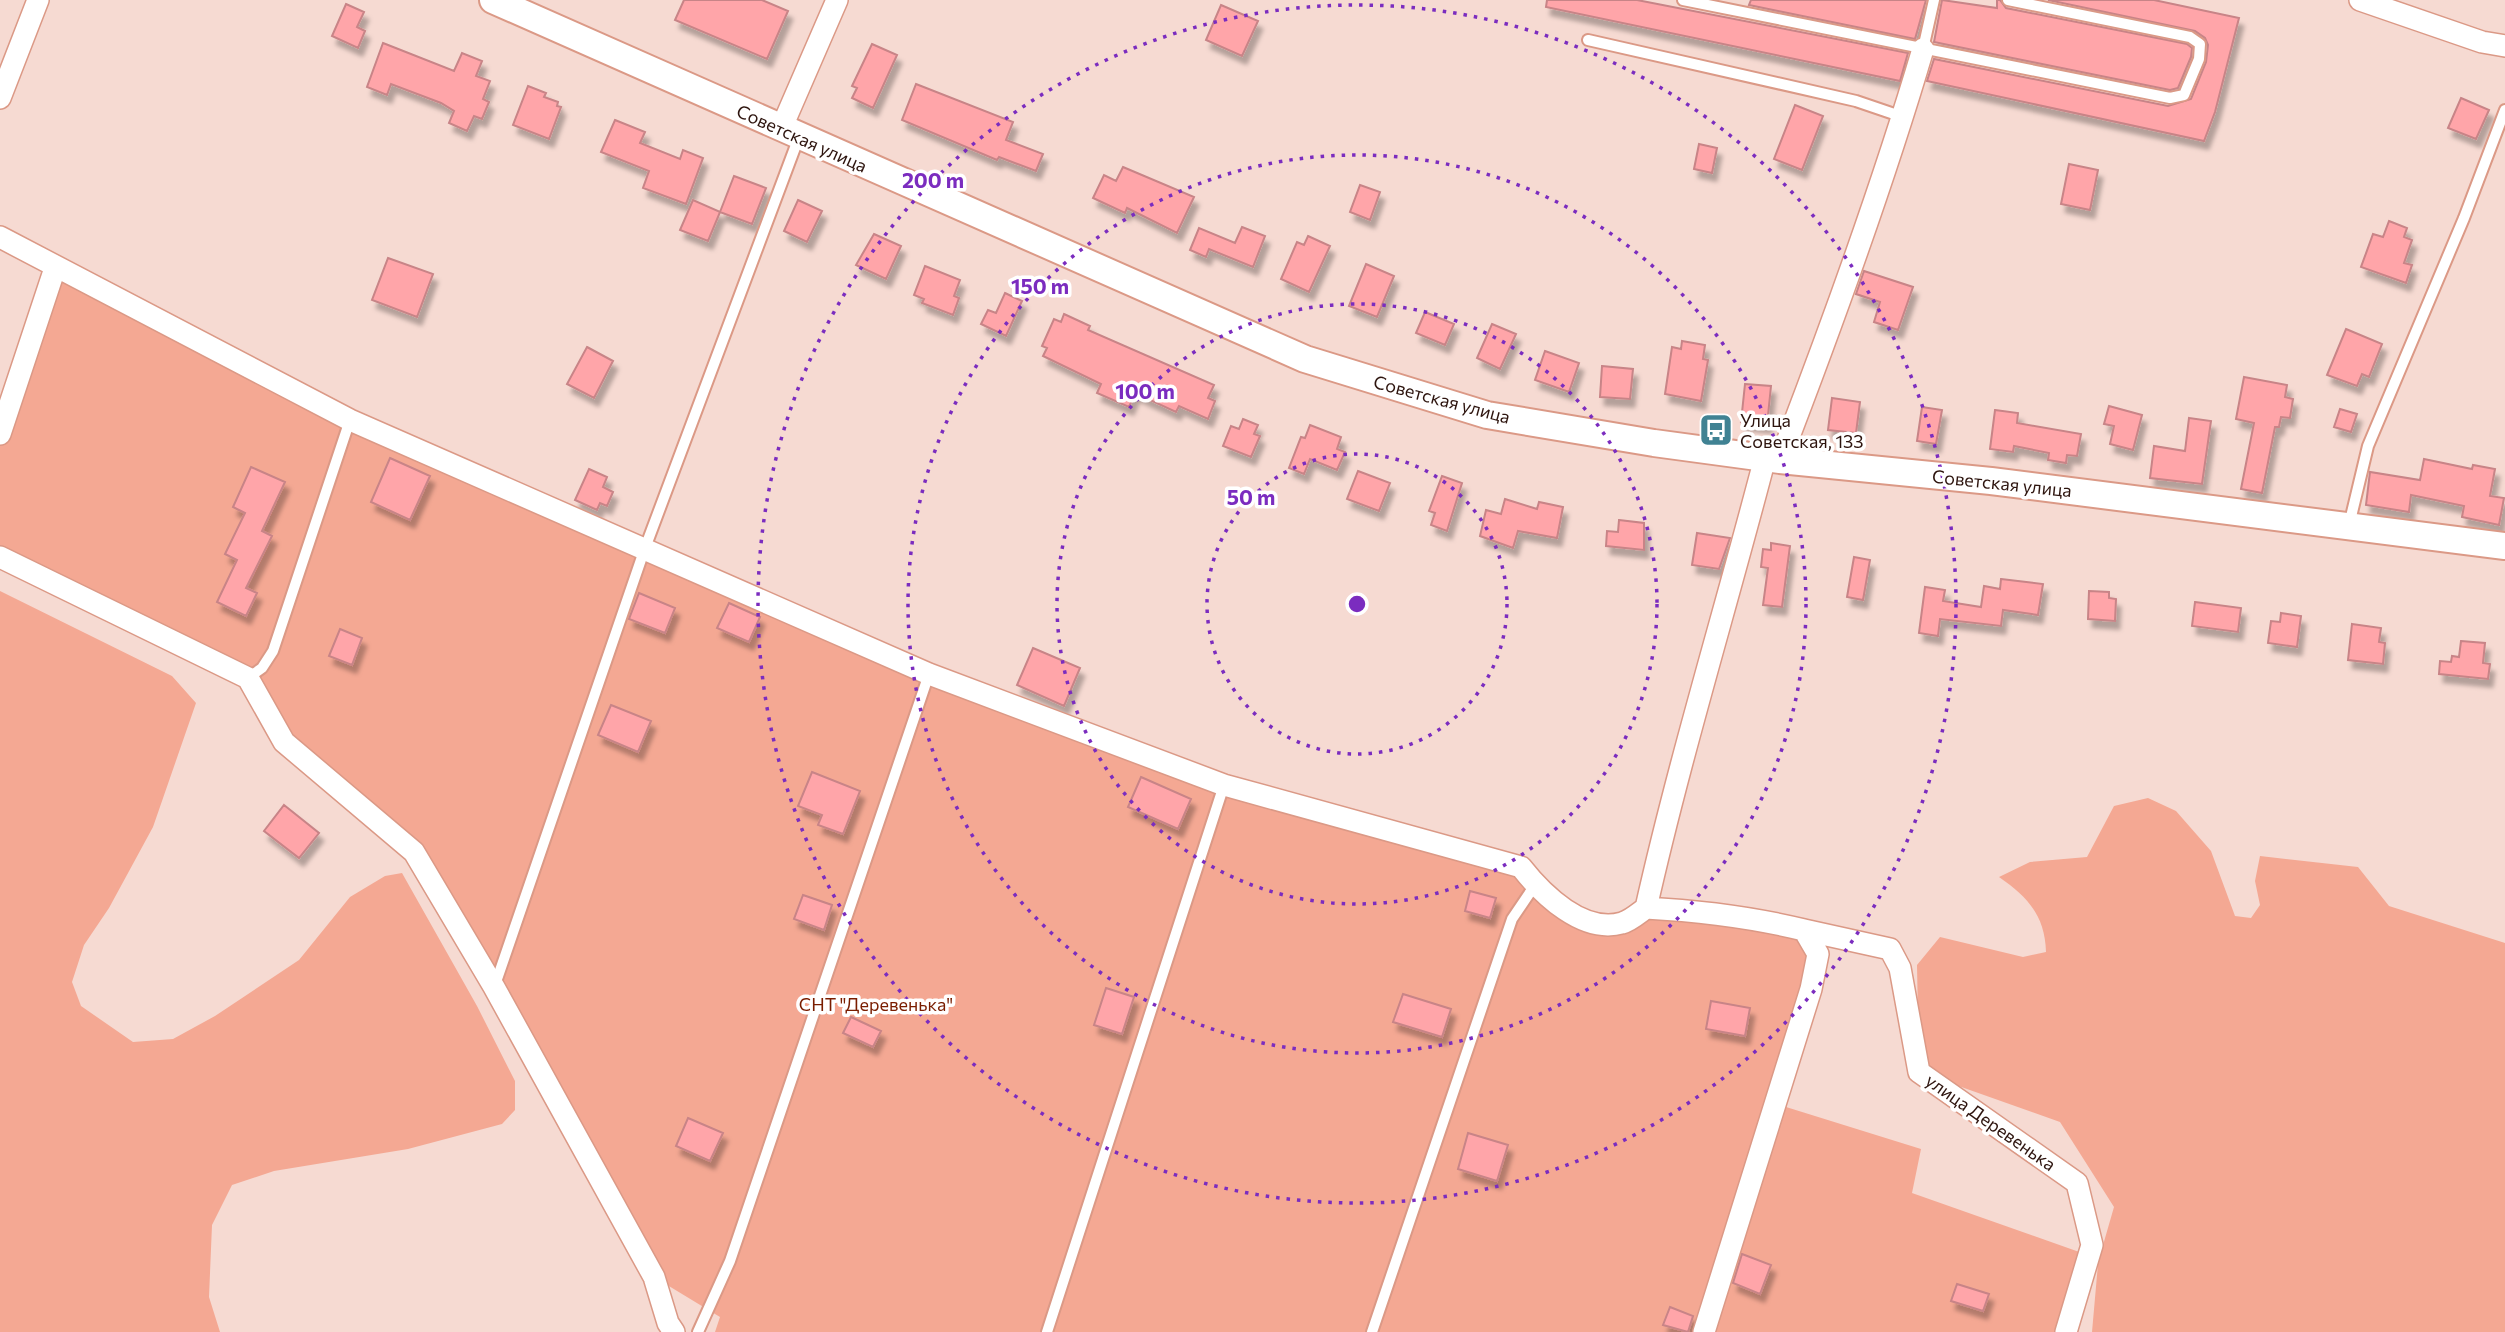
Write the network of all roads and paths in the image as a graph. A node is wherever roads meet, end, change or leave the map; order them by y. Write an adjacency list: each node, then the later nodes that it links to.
1 (38, 0): 11 (street)
2 (492, 0): 14 (street, Советская улица)
3 (837, 0): 14 (street)
4 (1683, 0): 10 (lane)
5 (1934, 0): 10 (lane)
6 (2008, 0): 10 (lane)
7 (2360, 0): 9 (street)
8 (1588, 40): 13 (lane)
9 (2505, 46)
10 (1923, 49): 13 (street)
11 (0, 98)
12 (2505, 110): 20 (lane)
13 (1903, 117): 19 (street)
14 (790, 133): 19 (street, Советская улица); 22 (lane)
15 (0, 237): 16 (street)
16 (55, 268): 17 (street); 18 (street)
17 (350, 420): 22 (street); 25 (lane)
18 (0, 434)
19 (1773, 459): 20 (street, Советская улица); 28 (street)
20 (2349, 525): 21 (street, Советская улица)
21 (2505, 546)
22 (645, 548): 24 (street); 30 (lane)
23 (0, 557): 25 (street)
24 (929, 674): 26 (street); 32 (lane)
25 (248, 678): 30 (street)
26 (1224, 785): 27 (street); 33 (lane)
27 (1535, 885): 28 (street); 34 (lane)
28 (1646, 908): 29 (street, улица Деревенька)
29 (1804, 930): 35 (street); 36 (street, улица Деревенька)
30 (494, 987): 31 (street)
31 (674, 1332)
32 (698, 1332)
33 (1047, 1332)
34 (1371, 1332)
35 (1704, 1332)
36 (2066, 1332)

